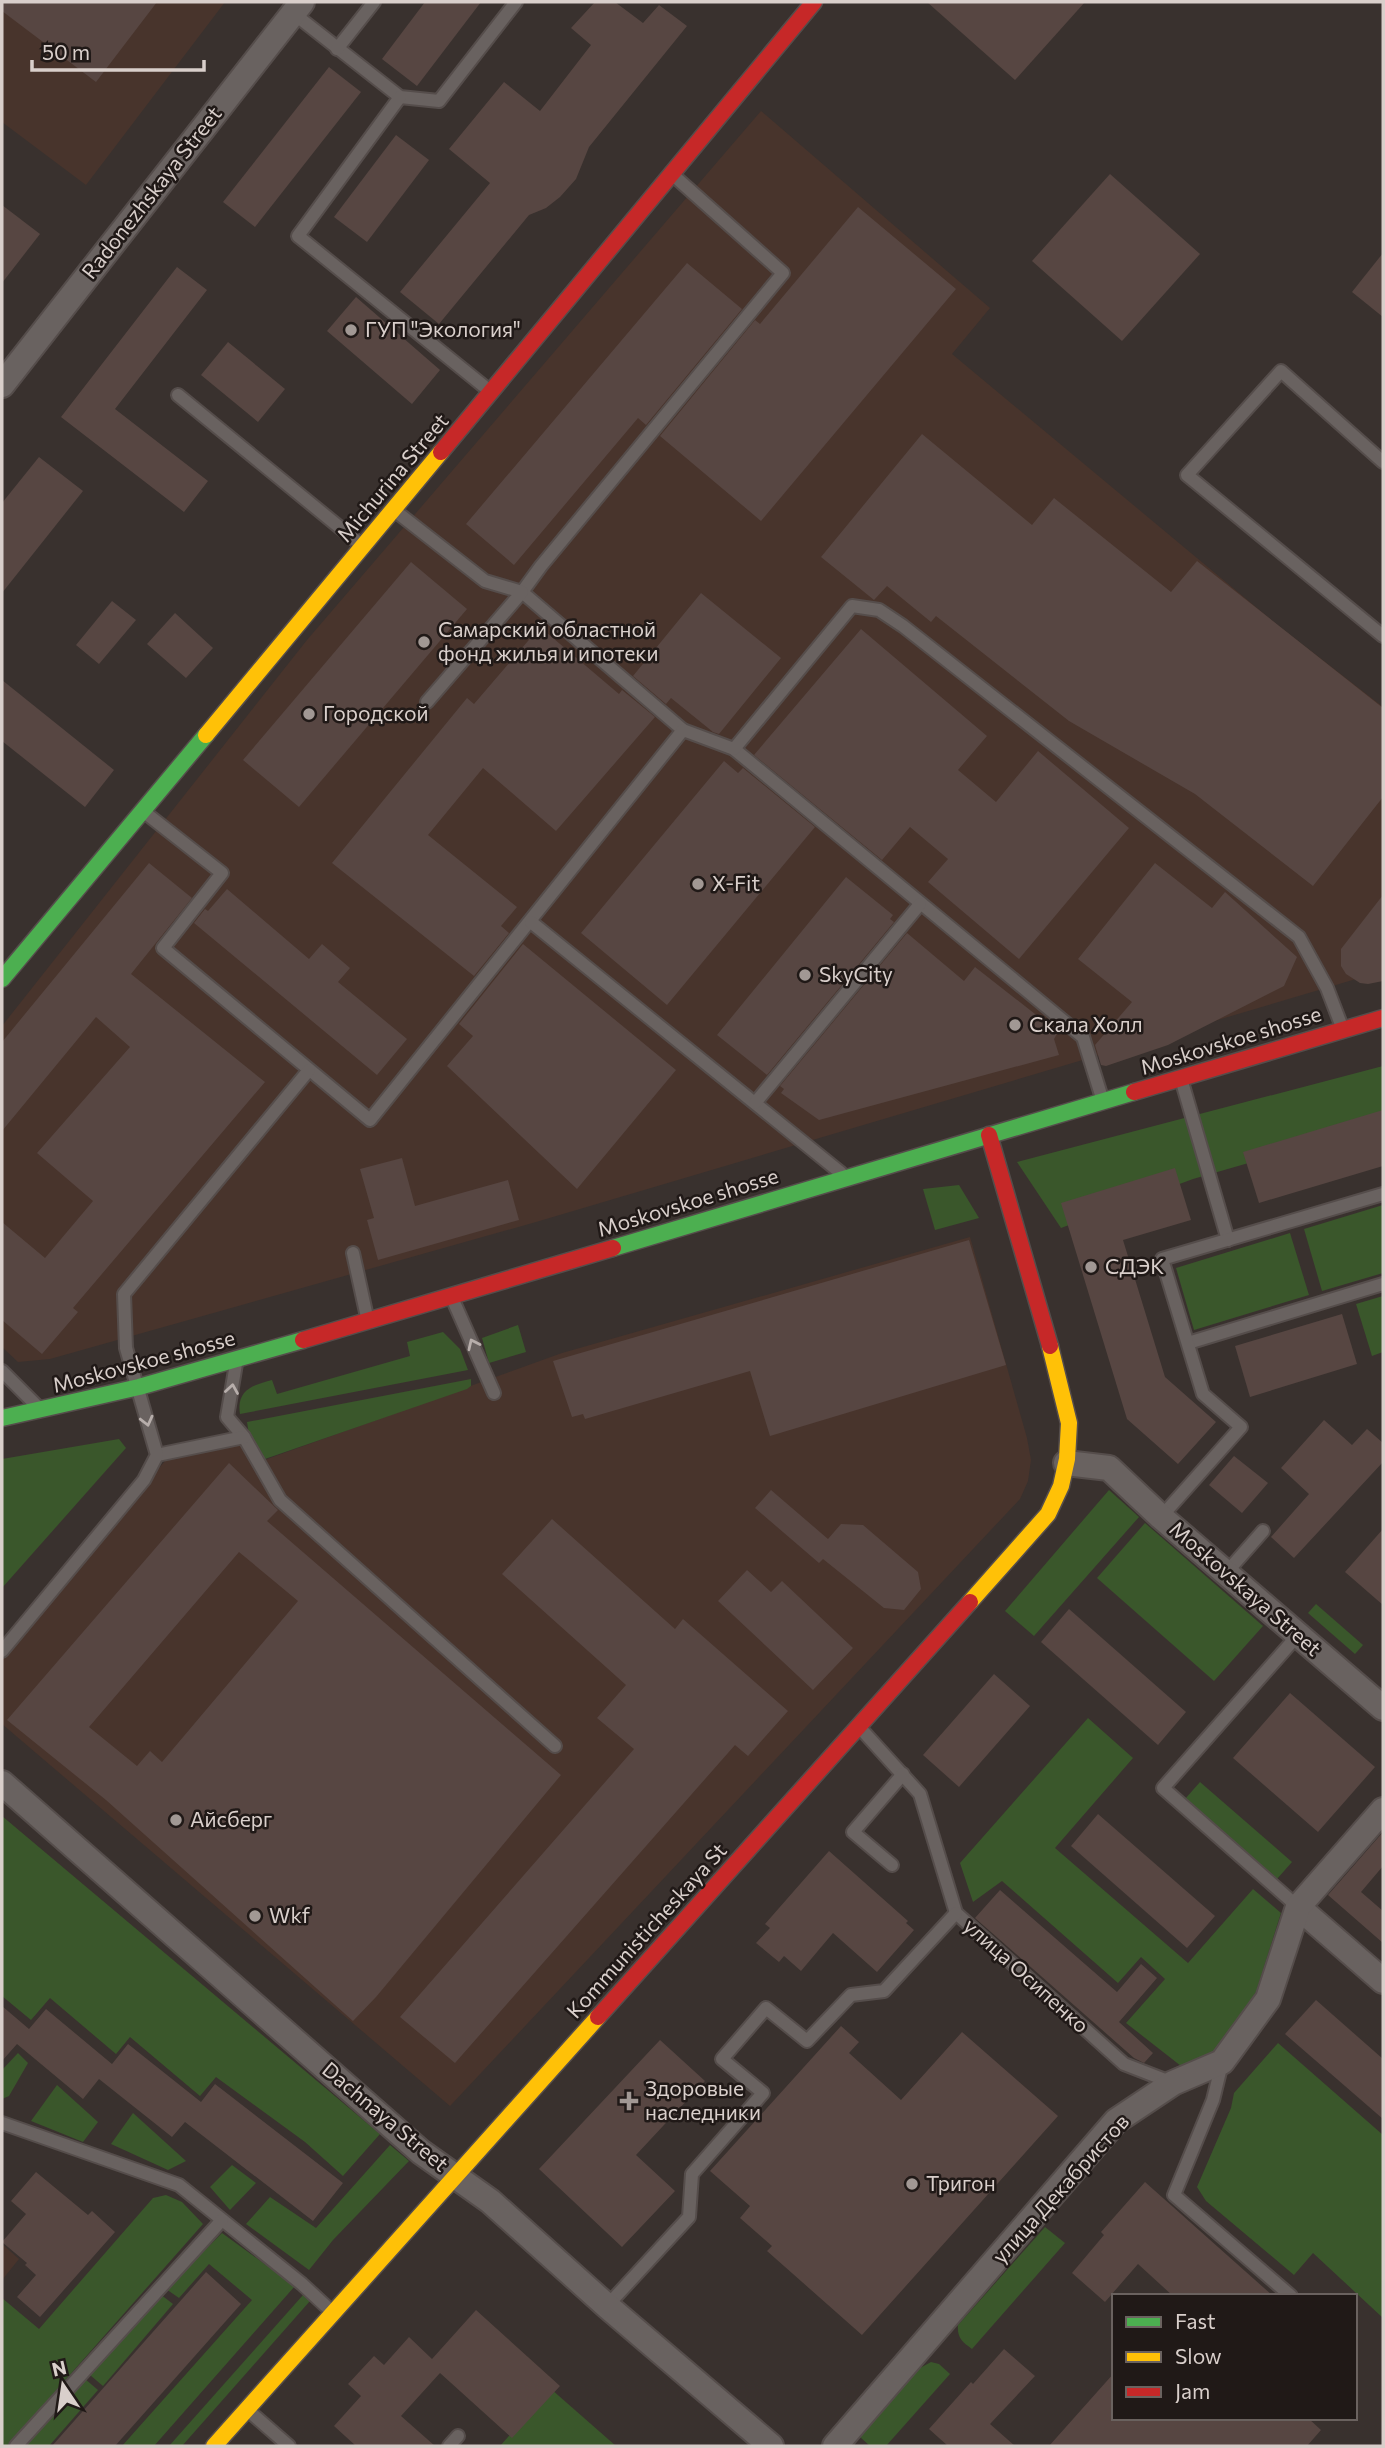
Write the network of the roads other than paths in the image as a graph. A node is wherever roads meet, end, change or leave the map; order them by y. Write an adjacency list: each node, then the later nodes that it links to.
1 (374, 2): 5 (lane)
2 (516, 2): 6 (lane)
3 (814, 2): 7 (main road, Michurina Street)
4 (298, 7): 5 (lane); 8 (street, Radonezhskaya Street)
5 (337, 49): 6 (lane)
6 (400, 97): 9 (lane)
7 (673, 174): 9 (main road, Michurina Street); 14 (lane)
8 (2, 385)
9 (491, 393): 12 (main road, Michurina Street)
10 (178, 395): 13 (lane)
11 (1383, 462): 15 (lane)
12 (394, 510): 13 (main road, Michurina Street); 14 (lane)
13 (363, 547): 19 (main road, Michurina Street)
14 (522, 592): 16 (lane); 17 (lane)
15 (1383, 636)
16 (427, 702)
17 (683, 730): 18 (lane); 21 (lane)
18 (734, 749): 20 (lane); 24 (lane)
19 (143, 811): 22 (main road, Michurina Street); 25 (lane)
20 (920, 904): 27 (lane); 28 (lane)
21 (531, 922): 25 (lane); 28 (lane)
22 (2, 979)
23 (1383, 1018): 24 (main road, Moskovskoe shosse)
24 (1343, 1030): 26 (main road, Moskovskoe shosse)
25 (309, 1070): 40 (lane)
26 (1181, 1078): 27 (main road, Moskovskoe shosse); 32 (lane)
27 (1103, 1101): 29 (main road, Moskovskoe shosse)
28 (755, 1103): 30 (lane)
29 (989, 1135): 30 (main road, Moskovskoe shosse); 46 (main road, Kommunisticheskaya St)
30 (846, 1178): 35 (main road, Moskovskoe shosse)
31 (1383, 1194): 32 (lane)
32 (1228, 1240): 37 (lane)
33 (353, 1253): 36 (lane)
34 (1383, 1284): 37 (lane)
35 (451, 1296): 36 (main road, Moskovskoe shosse); 41 (lane, one-way to 35)
36 (368, 1321): 38 (main road, Moskovskoe shosse)
37 (1188, 1343): 47 (lane)
38 (236, 1360): 40 (main road, Moskovskoe shosse); 44 (lane, one-way to 38)
39 (2, 1371): 42 (lane)
40 (139, 1387): 42 (main road, Moskovskoe shosse); 45 (lane, one-way to 45)
41 (494, 1393)
42 (42, 1410): 43 (main road, Moskovskoe shosse)
43 (2, 1418)
44 (244, 1437): 45 (lane); 54 (lane)
45 (157, 1455): 51 (lane)
46 (1066, 1463): 47 (street, Moskovskaya Street); 53 (main road, Kommunisticheskaya St)
47 (1161, 1517): 49 (street, Moskovskaya Street)
48 (1263, 1531): 49 (lane)
49 (1226, 1573): 50 (street, Moskovskaya Street)
50 (1298, 1635): 52 (street, Moskovskaya Street); 59 (lane)
51 (2, 1651)
52 (1383, 1708)
53 (858, 1726): 55 (lane, улица Осипенко); 65 (main road, Kommunisticheskaya St)
54 (555, 1746)
55 (903, 1774): 58 (lane); 60 (lane, улица Осипенко)
56 (2, 1783): 65 (street, Dachnaya Street)
57 (1383, 1810): 59 (street)
58 (892, 1865)
59 (1298, 1907): 61 (street); 62 (street)
60 (956, 1913): 63 (lane, улица Осипенко); 68 (lane)
61 (1383, 1981)
62 (1222, 2062): 63 (street, улица Декабристов); 67 (lane)
63 (1173, 2083): 77 (street, улица Декабристов)
64 (2, 2123): 66 (lane)
65 (456, 2175): 68 (street, Dachnaya Street); 69 (main road, Kommunisticheskaya St)
66 (222, 2220): 69 (lane); 72 (lane)
67 (1289, 2294)
68 (607, 2306): 76 (street, Dachnaya Street)
69 (333, 2313): 70 (main road, Kommunisticheskaya St)
70 (247, 2410): 73 (main road, Kommunisticheskaya St); 74 (lane)
71 (458, 2436): 75 (lane)
72 (16, 2446)
73 (214, 2446)
74 (289, 2446)
75 (449, 2446)
76 (771, 2446)
77 (835, 2446)

